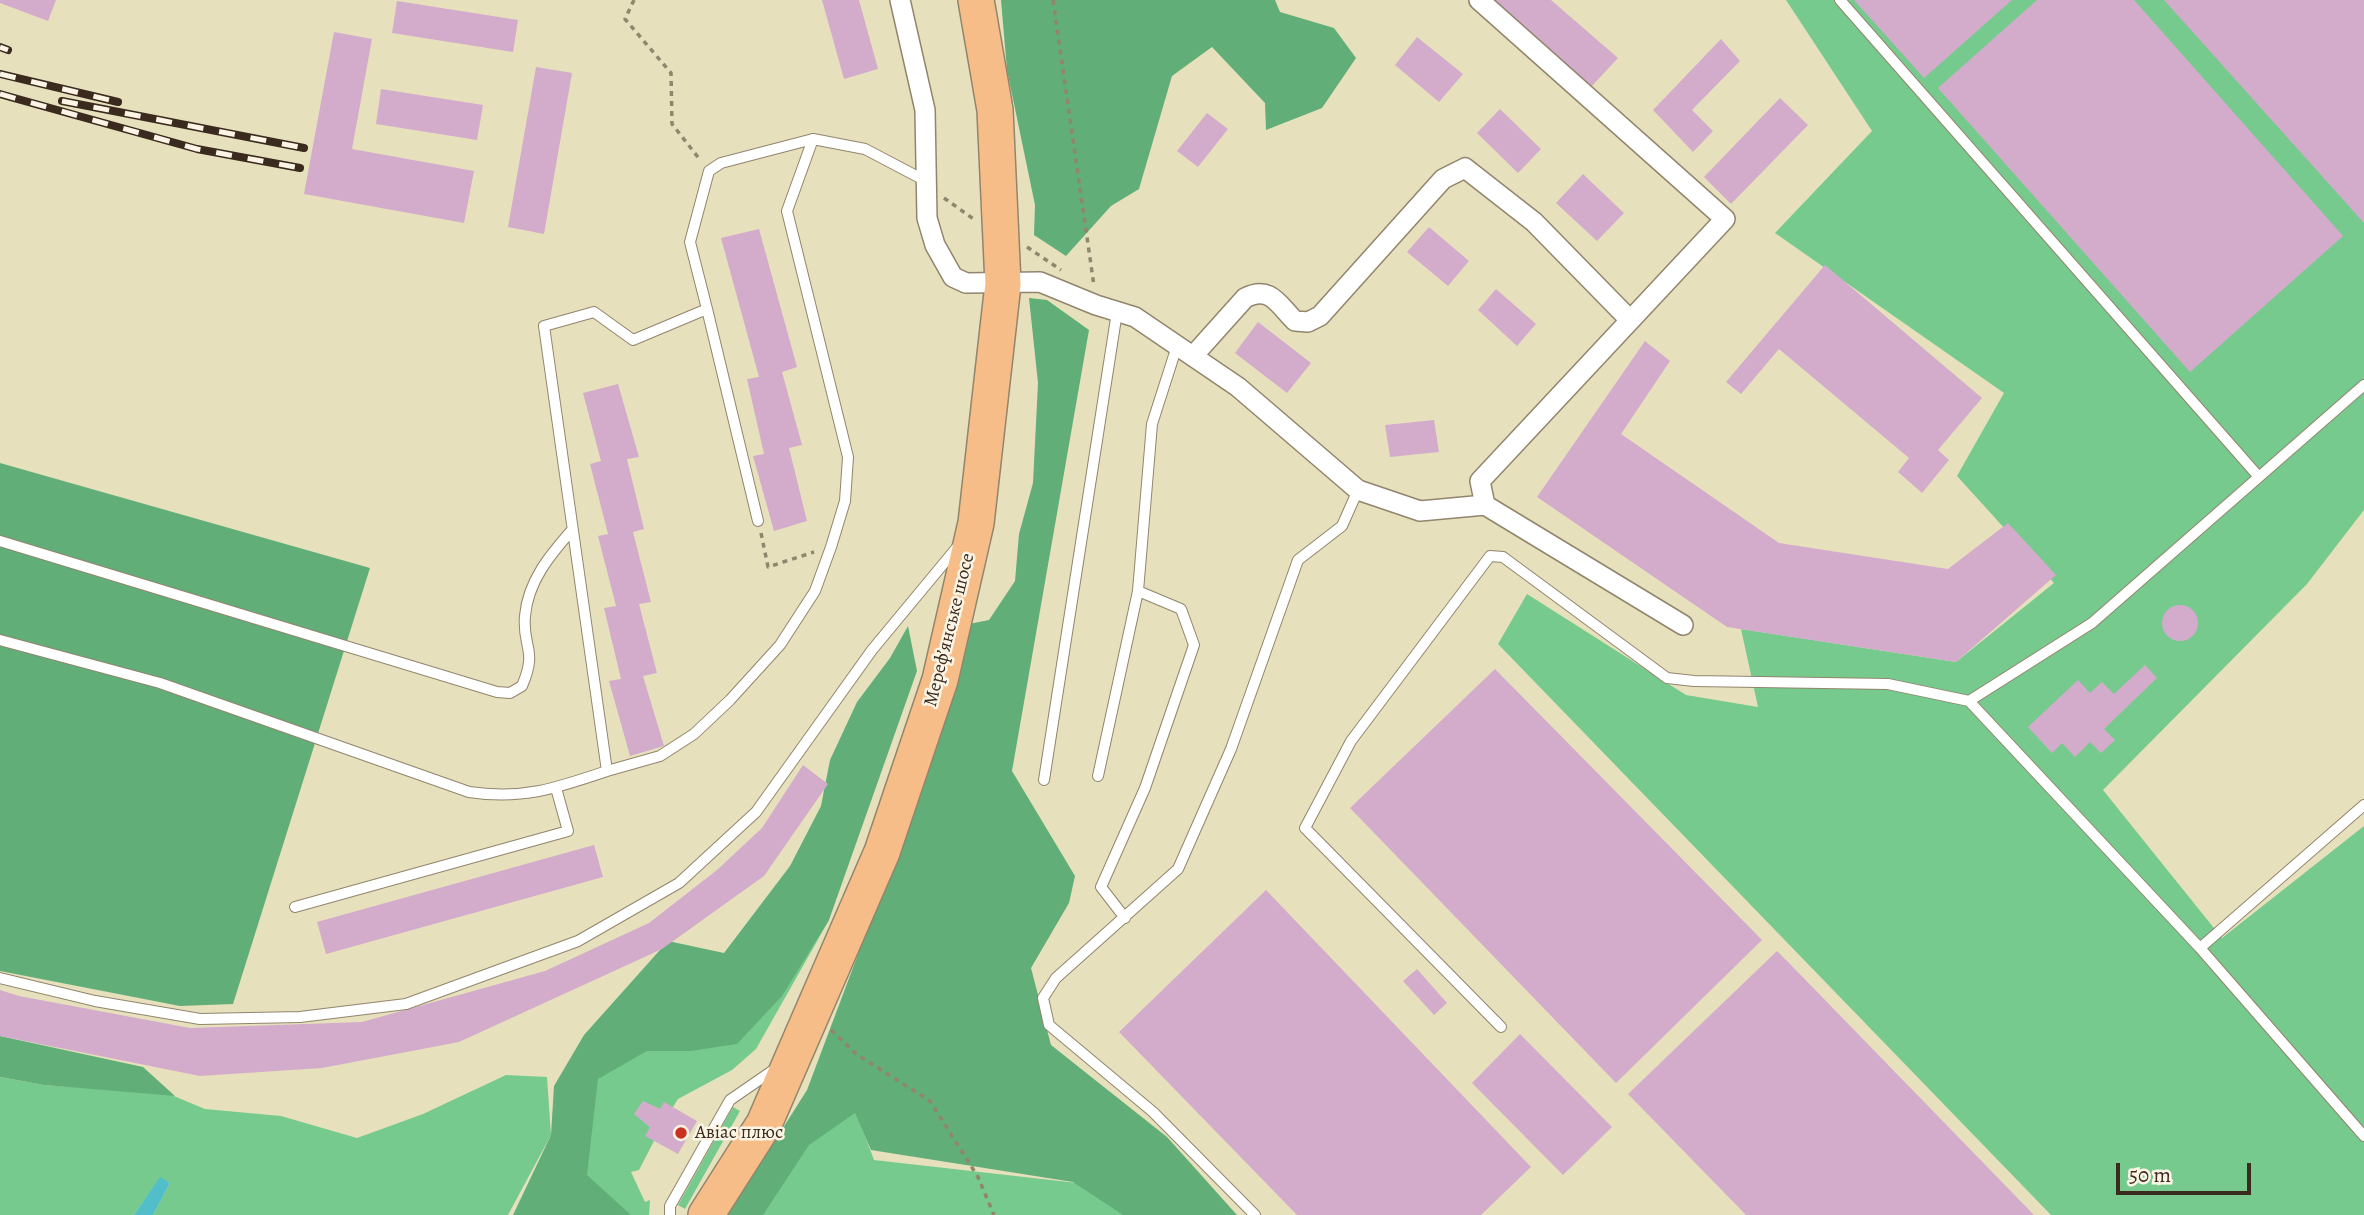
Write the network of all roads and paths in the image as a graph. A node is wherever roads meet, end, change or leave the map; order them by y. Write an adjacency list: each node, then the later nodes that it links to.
1 (634, 0): 8 (path)
2 (900, 0): 9 (street)
3 (976, 0): 11 (highway, Мереф’янське шосе)
4 (1053, 0): 12 (path)
5 (1479, 0): 15 (street)
6 (1840, 0): 18 (lane)
7 (813, 139): 8 (lane); 9 (lane); 25 (lane)
8 (709, 171): 13 (lane)
9 (924, 180): 10 (path); 11 (street)
10 (978, 223)
11 (1003, 284): 12 (street); 22 (highway, Мереф’янське шосе)
12 (1096, 305): 14 (street)
13 (707, 309): 21 (lane); 23 (lane)
14 (1117, 312): 16 (street); 32 (lane)
15 (1630, 320): 16 (street); 20 (street)
16 (1185, 351): 19 (street); 26 (lane)
17 (2364, 385): 18 (lane)
18 (2259, 477): 29 (lane)
19 (1358, 490): 20 (street); 36 (lane)
20 (1485, 505): 27 (street)
21 (758, 520): 25 (path)
22 (976, 523): 38 (lane); 39 (highway, Мереф’янське шосе)
23 (572, 530): 24 (lane); 30 (lane)
24 (0, 541)
25 (831, 547): 30 (lane)
26 (1138, 591): 31 (lane); 36 (lane)
27 (1683, 625)
28 (0, 640): 33 (lane)
29 (1969, 701): 37 (lane); 40 (lane)
30 (607, 771): 33 (lane)
31 (1098, 776)
32 (1044, 780)
33 (556, 788): 35 (lane)
34 (2364, 805): 37 (lane)
35 (295, 906)
36 (1125, 918): 46 (lane)
37 (2200, 948): 42 (lane)
38 (0, 978)
39 (812, 1013): 41 (highway, Мереф’янське шосе); 45 (path)
40 (1501, 1027)
41 (793, 1057): 43 (lane); 44 (highway, Мереф’янське шосе)
42 (2364, 1136)
43 (670, 1215)
44 (706, 1215)
45 (994, 1215)
46 (1255, 1215)

